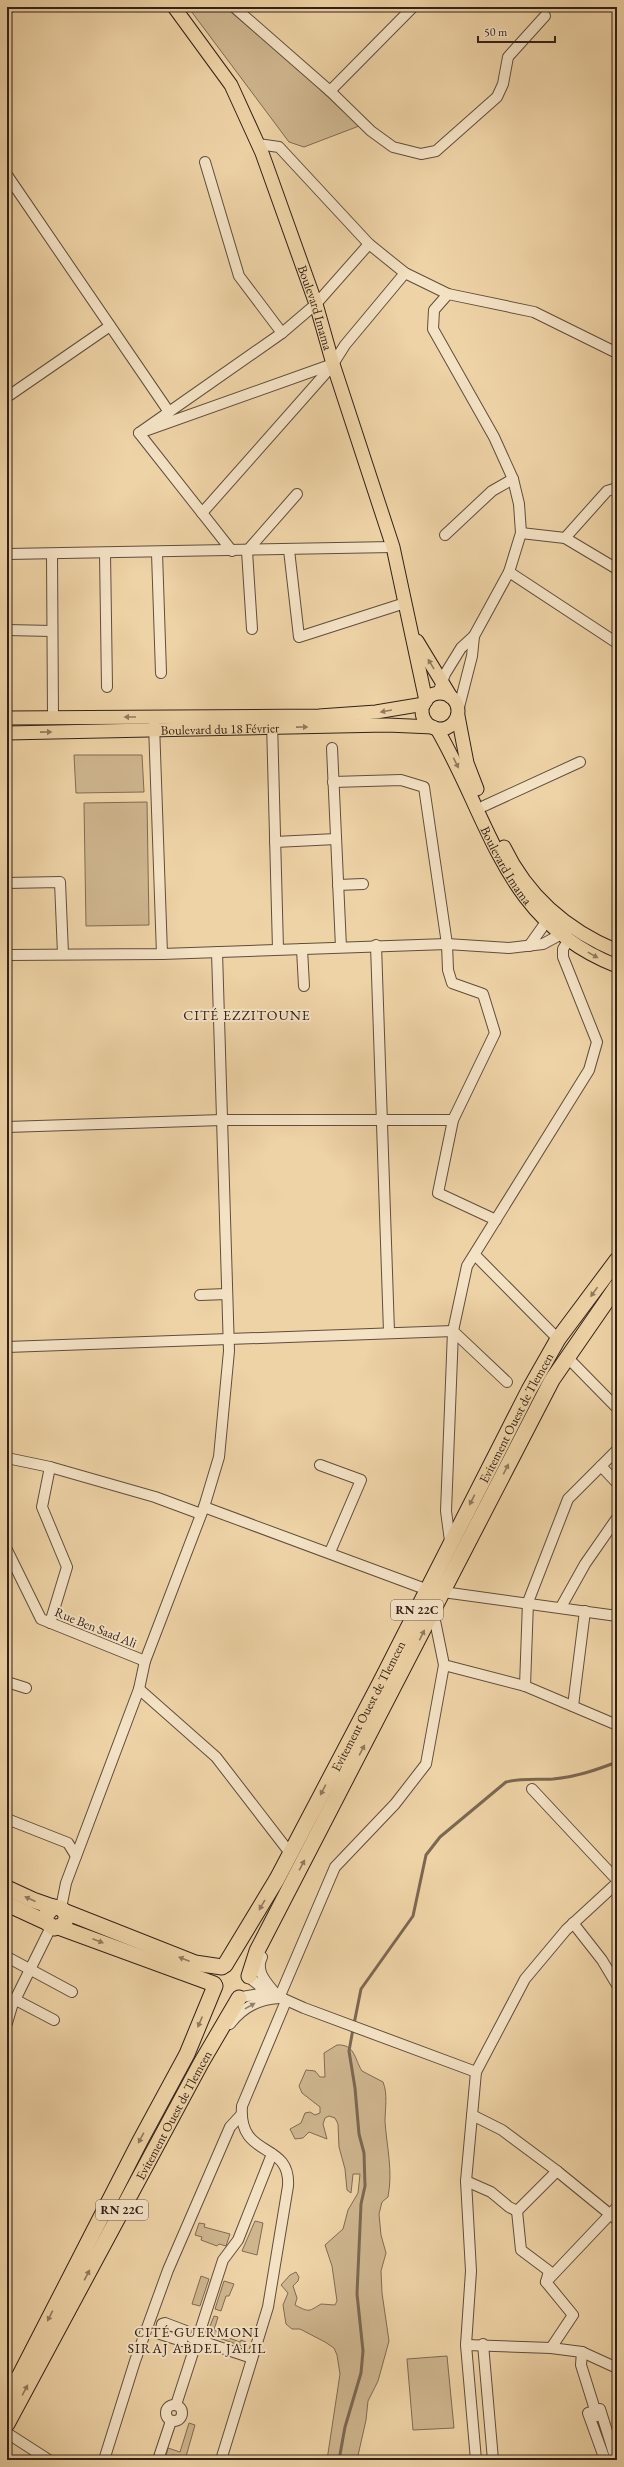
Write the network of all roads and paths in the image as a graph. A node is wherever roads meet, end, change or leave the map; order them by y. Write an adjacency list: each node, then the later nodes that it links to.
1 (10, 7): 5 (street)
2 (174, 7): 8 (main road, Boulevard Imama)
3 (234, 7): 7 (street)
4 (413, 7): 7 (street)
5 (7, 9)
6 (545, 16): 7 (street)
7 (330, 91)
8 (258, 144): 11 (street); 14 (main road, Boulevard Imama)
9 (205, 162): 16 (street)
10 (7, 175): 15 (street)
11 (369, 244): 12 (street); 14 (street)
12 (405, 274): 13 (street); 18 (street)
13 (448, 294): 17 (street); 22 (street)
14 (316, 304): 16 (street); 18 (main road, Boulevard Imama)
15 (110, 326): 19 (street); 20 (street)
16 (282, 333): 20 (street)
17 (617, 353)
18 (332, 364): 21 (street); 25 (street); 29 (main road, Boulevard Imama)
19 (7, 397)
20 (169, 412): 21 (street)
21 (139, 433): 25 (street)
22 (513, 479): 26 (street); 27 (street)
23 (617, 488): 28 (street)
24 (297, 494): 31 (street)
25 (202, 513): 32 (street)
26 (521, 533): 28 (street); 38 (street)
27 (445, 536)
28 (565, 538): 37 (street)
29 (393, 547): 30 (street); 39 (main road, Boulevard Imama)
30 (289, 550): 31 (street); 39 (street)
31 (247, 551): 32 (street); 40 (street)
32 (232, 552): 33 (street)
33 (157, 553): 36 (street); 46 (street)
34 (7, 554): 35 (street)
35 (52, 554): 36 (street); 43 (street)
36 (105, 554): 47 (street)
37 (615, 566)
38 (509, 572): 44 (street); 45 (street)
39 (405, 603): 41 (main road, Boulevard Imama)
40 (252, 629)
41 (410, 629): 48 (main road, Boulevard Imama, one-way to 41); 49 (main road, Boulevard Imama)
42 (7, 630): 43 (street)
43 (52, 631): 51 (street)
44 (474, 636): 48 (street); 50 (street)
45 (617, 642)
46 (161, 673)
47 (107, 687)
48 (440, 687): 49 (main road); 50 (main road)
49 (425, 702): 53 (main road, Boulevard du 18 Février, one-way to 53); 55 (main road)
50 (458, 714): 55 (main road); 60 (main road, Boulevard Imama)
51 (53, 717): 52 (main road, Boulevard du 18 Février); 54 (main road, Boulevard du 18 Février, one-way to 51)
52 (7, 718)
53 (272, 722): 54 (main road, Boulevard du 18 Février); 55 (main road, Boulevard du 18 Février, one-way to 55); 62 (street)
54 (154, 723): 56 (main road, Boulevard du 18 Février, one-way to 54); 77 (street)
55 (435, 728): 66 (main road, Boulevard Imama, one-way to 66)
56 (7, 733)
57 (332, 748): 59 (street)
58 (580, 762): 60 (street)
59 (333, 782): 61 (street); 68 (street)
60 (484, 806): 66 (main road, Boulevard Imama)
61 (336, 839): 62 (street); 65 (street)
62 (275, 842): 73 (street)
63 (7, 883): 76 (street)
64 (363, 884): 65 (street)
65 (338, 885): 71 (street)
66 (549, 917): 67 (main road, Boulevard Imama); 70 (street)
67 (567, 934): 70 (street); 75 (main road, Boulevard Imama); 79 (main road, Boulevard Imama, one-way to 79); 85 (street)
68 (447, 944): 69 (street); 70 (street); 83 (street)
69 (376, 945): 71 (street); 81 (street)
70 (529, 946)
71 (340, 947): 72 (street)
72 (302, 949): 73 (street); 80 (street)
73 (278, 950): 74 (street)
74 (217, 952): 77 (street); 82 (street)
75 (617, 952)
76 (63, 954): 77 (street); 78 (street)
77 (162, 954)
78 (7, 955)
79 (617, 966)
80 (304, 986)
81 (382, 1119): 82 (street); 83 (street); 92 (street)
82 (222, 1120): 84 (street); 89 (street)
83 (453, 1120): 85 (street)
84 (7, 1127)
85 (496, 1220): 86 (street)
86 (475, 1254): 91 (street); 94 (street)
87 (617, 1260): 94 (highway, Evitement Ouest de Tlemcen / RN 22C, one-way to 94)
88 (617, 1286): 96 (highway, Evitement Ouest de Tlemcen / RN 22C)
89 (227, 1294): 90 (street); 93 (street)
90 (200, 1295)
91 (452, 1331): 92 (street); 97 (street); 107 (street)
92 (389, 1332): 93 (street)
93 (228, 1337): 95 (street); 105 (street)
94 (558, 1339): 107 (highway, Evitement Ouest de Tlemcen / RN 22C, one-way to 107)
95 (7, 1347)
96 (567, 1358): 98 (street); 111 (highway, Evitement Ouest de Tlemcen / RN 22C, one-way to 96)
97 (507, 1382)
98 (617, 1408)
99 (617, 1450): 102 (street)
100 (7, 1458): 103 (street)
101 (320, 1465): 109 (street)
102 (601, 1466): 104 (street); 112 (street)
103 (50, 1467): 105 (street); 117 (street)
104 (617, 1483)
105 (202, 1511): 109 (street); 118 (street)
106 (617, 1518): 113 (street)
107 (450, 1541): 110 (highway, Evitement Ouest de Tlemcen / RN 22C)
108 (7, 1550): 117 (street, Rue Ben Saad Ali)
109 (330, 1552): 110 (street)
110 (428, 1590): 128 (highway, Evitement Ouest de Tlemcen / RN 22C, one-way to 128)
111 (443, 1592): 112 (street); 114 (highway, Evitement Ouest de Tlemcen / RN 22C)
112 (528, 1602): 113 (street); 121 (street)
113 (561, 1607): 115 (street)
114 (433, 1611): 119 (street); 135 (highway, Evitement Ouest de Tlemcen / RN 22C, one-way to 114)
115 (585, 1611): 116 (street); 124 (street)
116 (617, 1616)
117 (50, 1623): 118 (street, Rue Ben Saad Ali)
118 (145, 1661): 123 (street)
119 (444, 1665): 121 (street); 146 (street)
120 (7, 1682): 122 (street)
121 (525, 1686): 124 (street)
122 (26, 1688)
123 (139, 1689): 128 (street); 129 (street)
124 (573, 1706): 125 (street)
125 (617, 1725)
126 (532, 1790): 130 (street)
127 (7, 1819): 129 (street)
128 (290, 1853): 139 (highway, Evitement Ouest de Tlemcen / RN 22C, one-way to 139)
129 (76, 1856): 134 (street)
130 (617, 1880)
131 (617, 1883): 136 (street)
132 (7, 1888): 134 (highway, one-way to 132)
133 (7, 1904): 137 (highway)
134 (60, 1909): 137 (highway); 137 (highway); 139 (highway, one-way to 134)
135 (272, 1922): 141 (highway, Evitement Ouest de Tlemcen / RN 22C); 146 (street)
136 (573, 1923): 143 (street); 150 (street)
137 (53, 1926): 140 (street); 142 (highway, one-way to 142)
138 (7, 1957): 140 (street)
139 (223, 1966): 141 (highway); 142 (highway, Evitement Ouest de Tlemcen / RN 22C)
140 (32, 1970): 144 (street); 147 (street)
141 (249, 1977): 145 (highway, Evitement Ouest de Tlemcen / RN 22C); 146 (street)
142 (214, 1985): 145 (highway); 169 (highway, Evitement Ouest de Tlemcen / RN 22C, one-way to 169)
143 (617, 1985)
144 (72, 1992)
145 (240, 1997): 146 (street); 151 (highway, Evitement Ouest de Tlemcen / RN 22C)
146 (283, 1999): 150 (street); 151 (street, one-way to 146); 152 (street)
147 (12, 2003): 148 (street); 149 (street)
148 (54, 2020)
149 (7, 2024)
150 (476, 2072): 153 (street)
151 (186, 2092): 171 (highway, Evitement Ouest de Tlemcen / RN 22C, one-way to 151)
152 (241, 2114): 154 (street); 174 (street)
153 (472, 2115): 155 (street); 156 (street)
154 (272, 2154): 162 (street); 167 (street)
155 (557, 2171): 158 (street); 159 (street)
156 (466, 2181): 158 (street); 164 (street)
157 (617, 2207): 159 (street)
158 (517, 2211): 160 (street)
159 (613, 2218): 160 (street)
160 (546, 2282): 165 (street)
161 (185, 2335): 162 (street)
162 (198, 2340): 167 (street); 175 (street)
163 (483, 2344): 164 (street); 165 (street); 178 (street)
164 (466, 2345): 177 (street)
165 (551, 2348): 166 (street)
166 (582, 2352): 168 (street); 170 (street)
167 (252, 2358): 176 (street)
168 (617, 2368)
169 (7, 2394)
170 (595, 2411): 179 (street); 180 (street); 181 (street)
171 (7, 2424)
172 (7, 2433): 173 (street)
173 (49, 2460)
174 (104, 2460)
175 (158, 2460)
176 (221, 2460)
177 (476, 2460)
178 (493, 2460)
179 (605, 2460)
180 (611, 2460)
181 (616, 2460)

